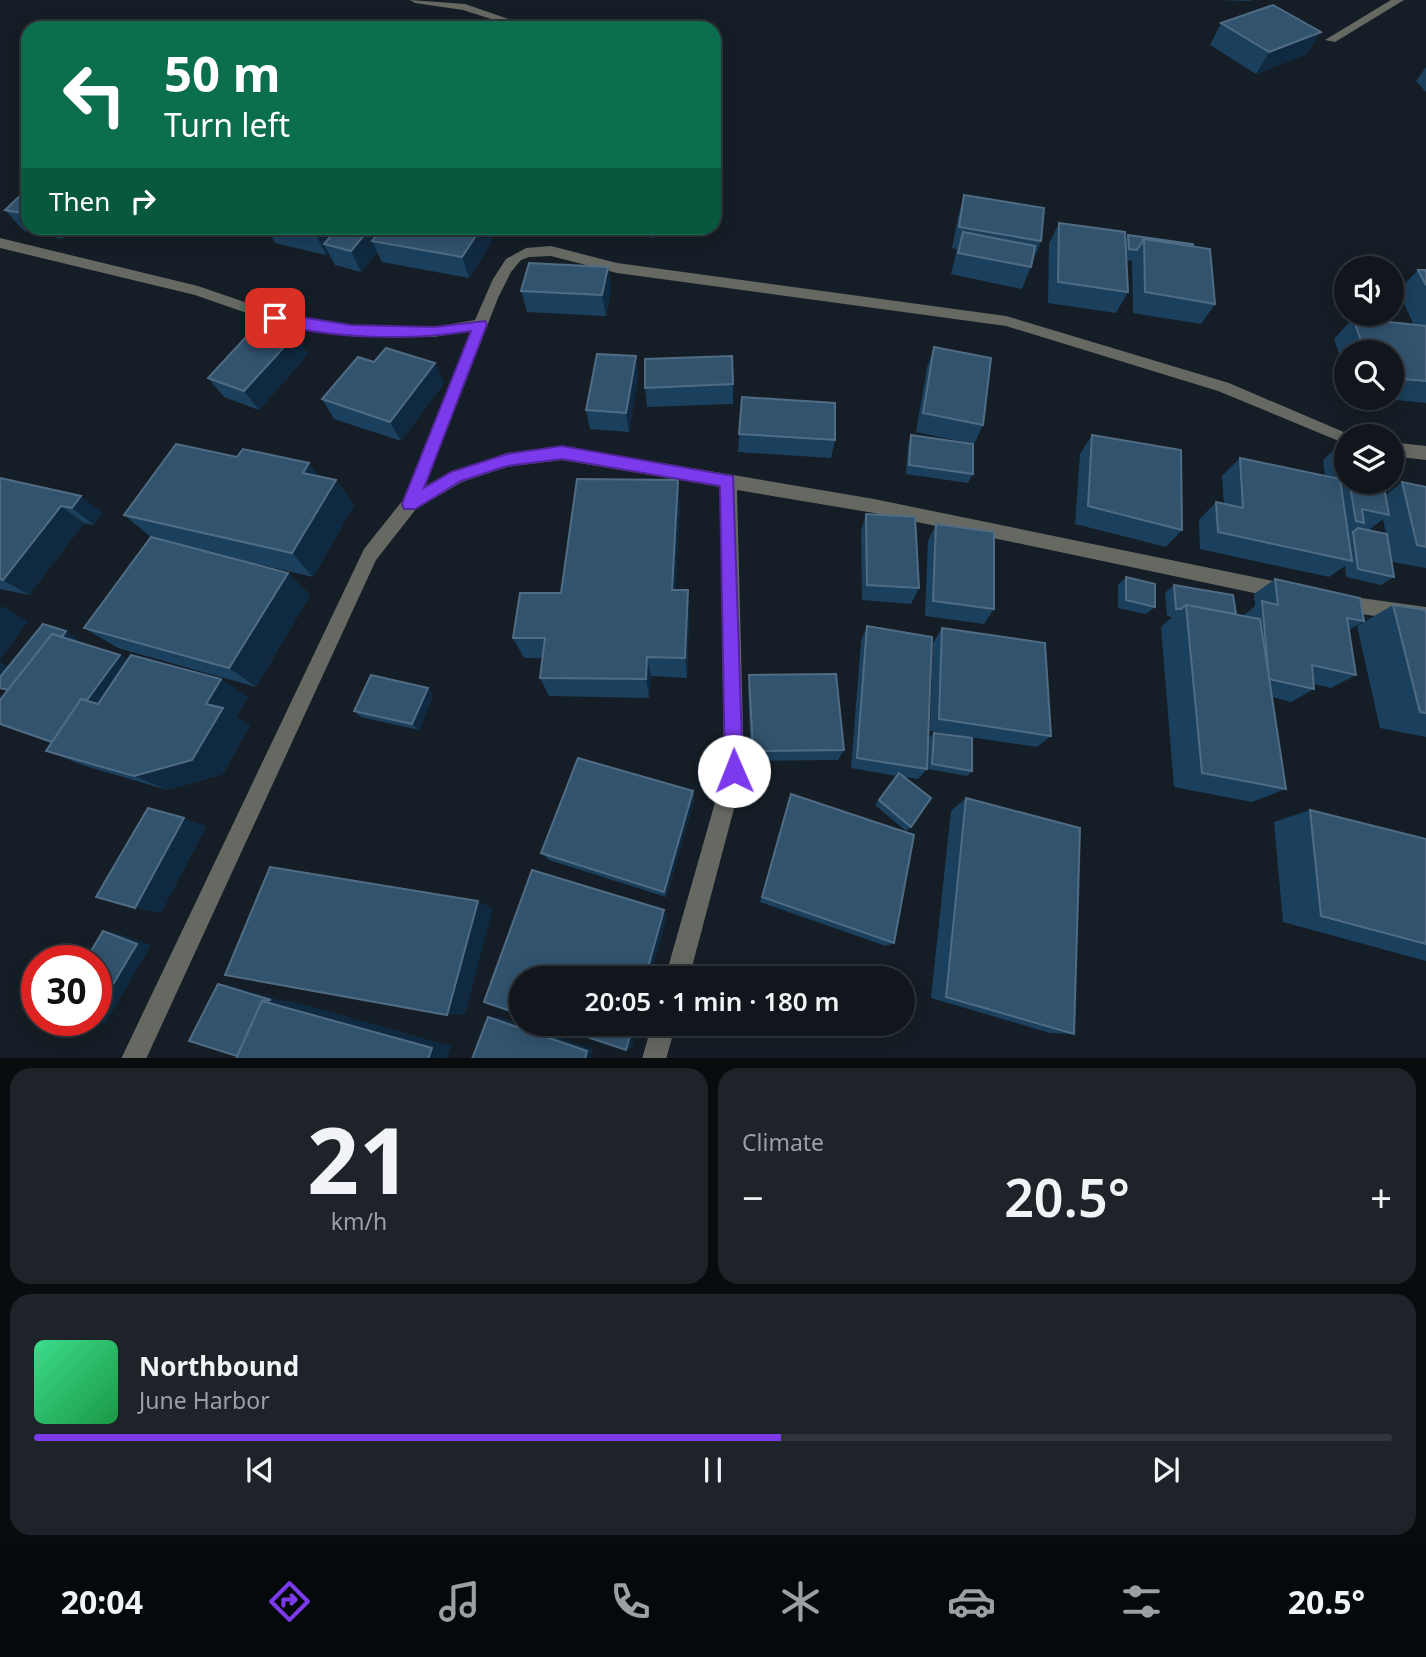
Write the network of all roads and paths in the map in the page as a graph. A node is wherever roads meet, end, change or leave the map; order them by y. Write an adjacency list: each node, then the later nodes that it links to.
1 (415, 0): 3 (street)
2 (1399, 0): 4 (street)
3 (508, 21)
4 (1331, 40)
5 (0, 243): 6 (street)
6 (481, 324): 7 (street); 11 (street)
7 (1334, 433)
8 (1404, 450): 9 (street)
9 (1426, 453)
10 (728, 481): 11 (street); 12 (street); 13 (street)
11 (410, 504): 15 (street)
12 (1426, 615)
13 (680, 966)
14 (661, 1036): 16 (street)
15 (133, 1058)
16 (654, 1058)

